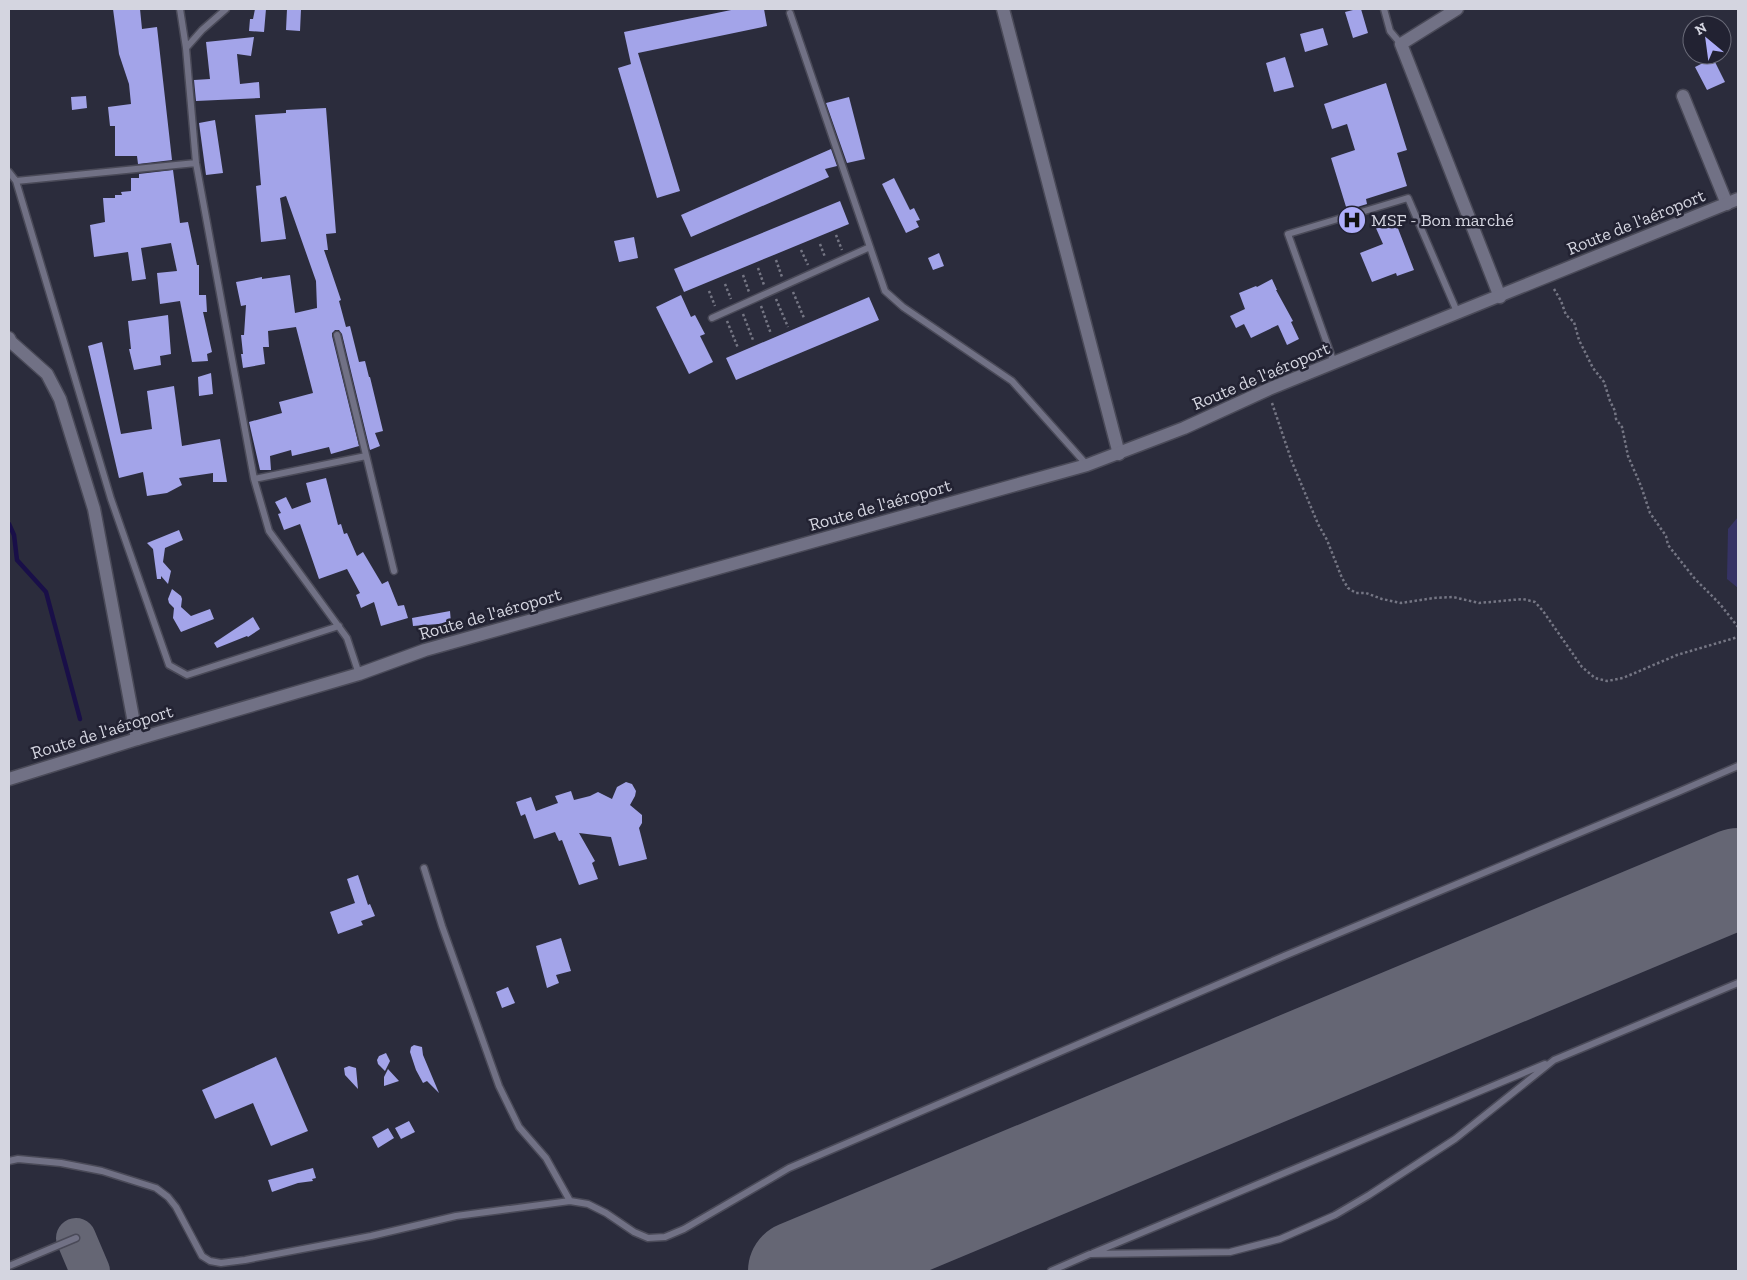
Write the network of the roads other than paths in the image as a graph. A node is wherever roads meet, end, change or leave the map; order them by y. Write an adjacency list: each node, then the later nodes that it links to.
1 (180, 9): 8 (lane)
2 (226, 9): 8 (lane)
3 (1003, 9): 21 (street)
4 (1384, 9): 7 (lane)
5 (1457, 9): 7 (street)
6 (790, 13): 14 (lane)
7 (1401, 44): 15 (street)
8 (186, 48): 10 (lane)
9 (1683, 96): 13 (street)
10 (196, 163): 12 (lane); 24 (lane)
11 (9, 172): 12 (lane)
12 (16, 181): 26 (lane)
13 (1733, 202): 15 (street, Route de l'aéroport)
14 (870, 247): 17 (lane); 23 (lane)
15 (1500, 297): 16 (street, Route de l'aéroport)
16 (1458, 314): 20 (street, Route de l'aéroport); 20 (lane)
17 (718, 315)
18 (337, 335): 22 (lane)
19 (9, 338): 28 (street)
20 (1334, 363): 21 (street, Route de l'aéroport)
21 (1119, 454): 23 (street, Route de l'aéroport)
22 (366, 456): 24 (lane); 25 (lane)
23 (1087, 465): 27 (street, Route de l'aéroport)
24 (254, 479): 26 (lane)
25 (394, 570)
26 (339, 626): 27 (lane)
27 (358, 674): 28 (street, Route de l'aéroport)
28 (137, 739): 30 (street, Route de l'aéroport)
29 (1738, 766): 35 (lane)
30 (9, 779)
31 (424, 868): 35 (lane)
32 (1738, 983): 33 (lane)
33 (1554, 1060): 37 (lane); 37 (lane)
34 (9, 1161): 35 (lane)
35 (570, 1201)
36 (76, 1238): 38 (lane)
37 (1090, 1254): 39 (lane)
38 (9, 1266)
39 (1051, 1271)

